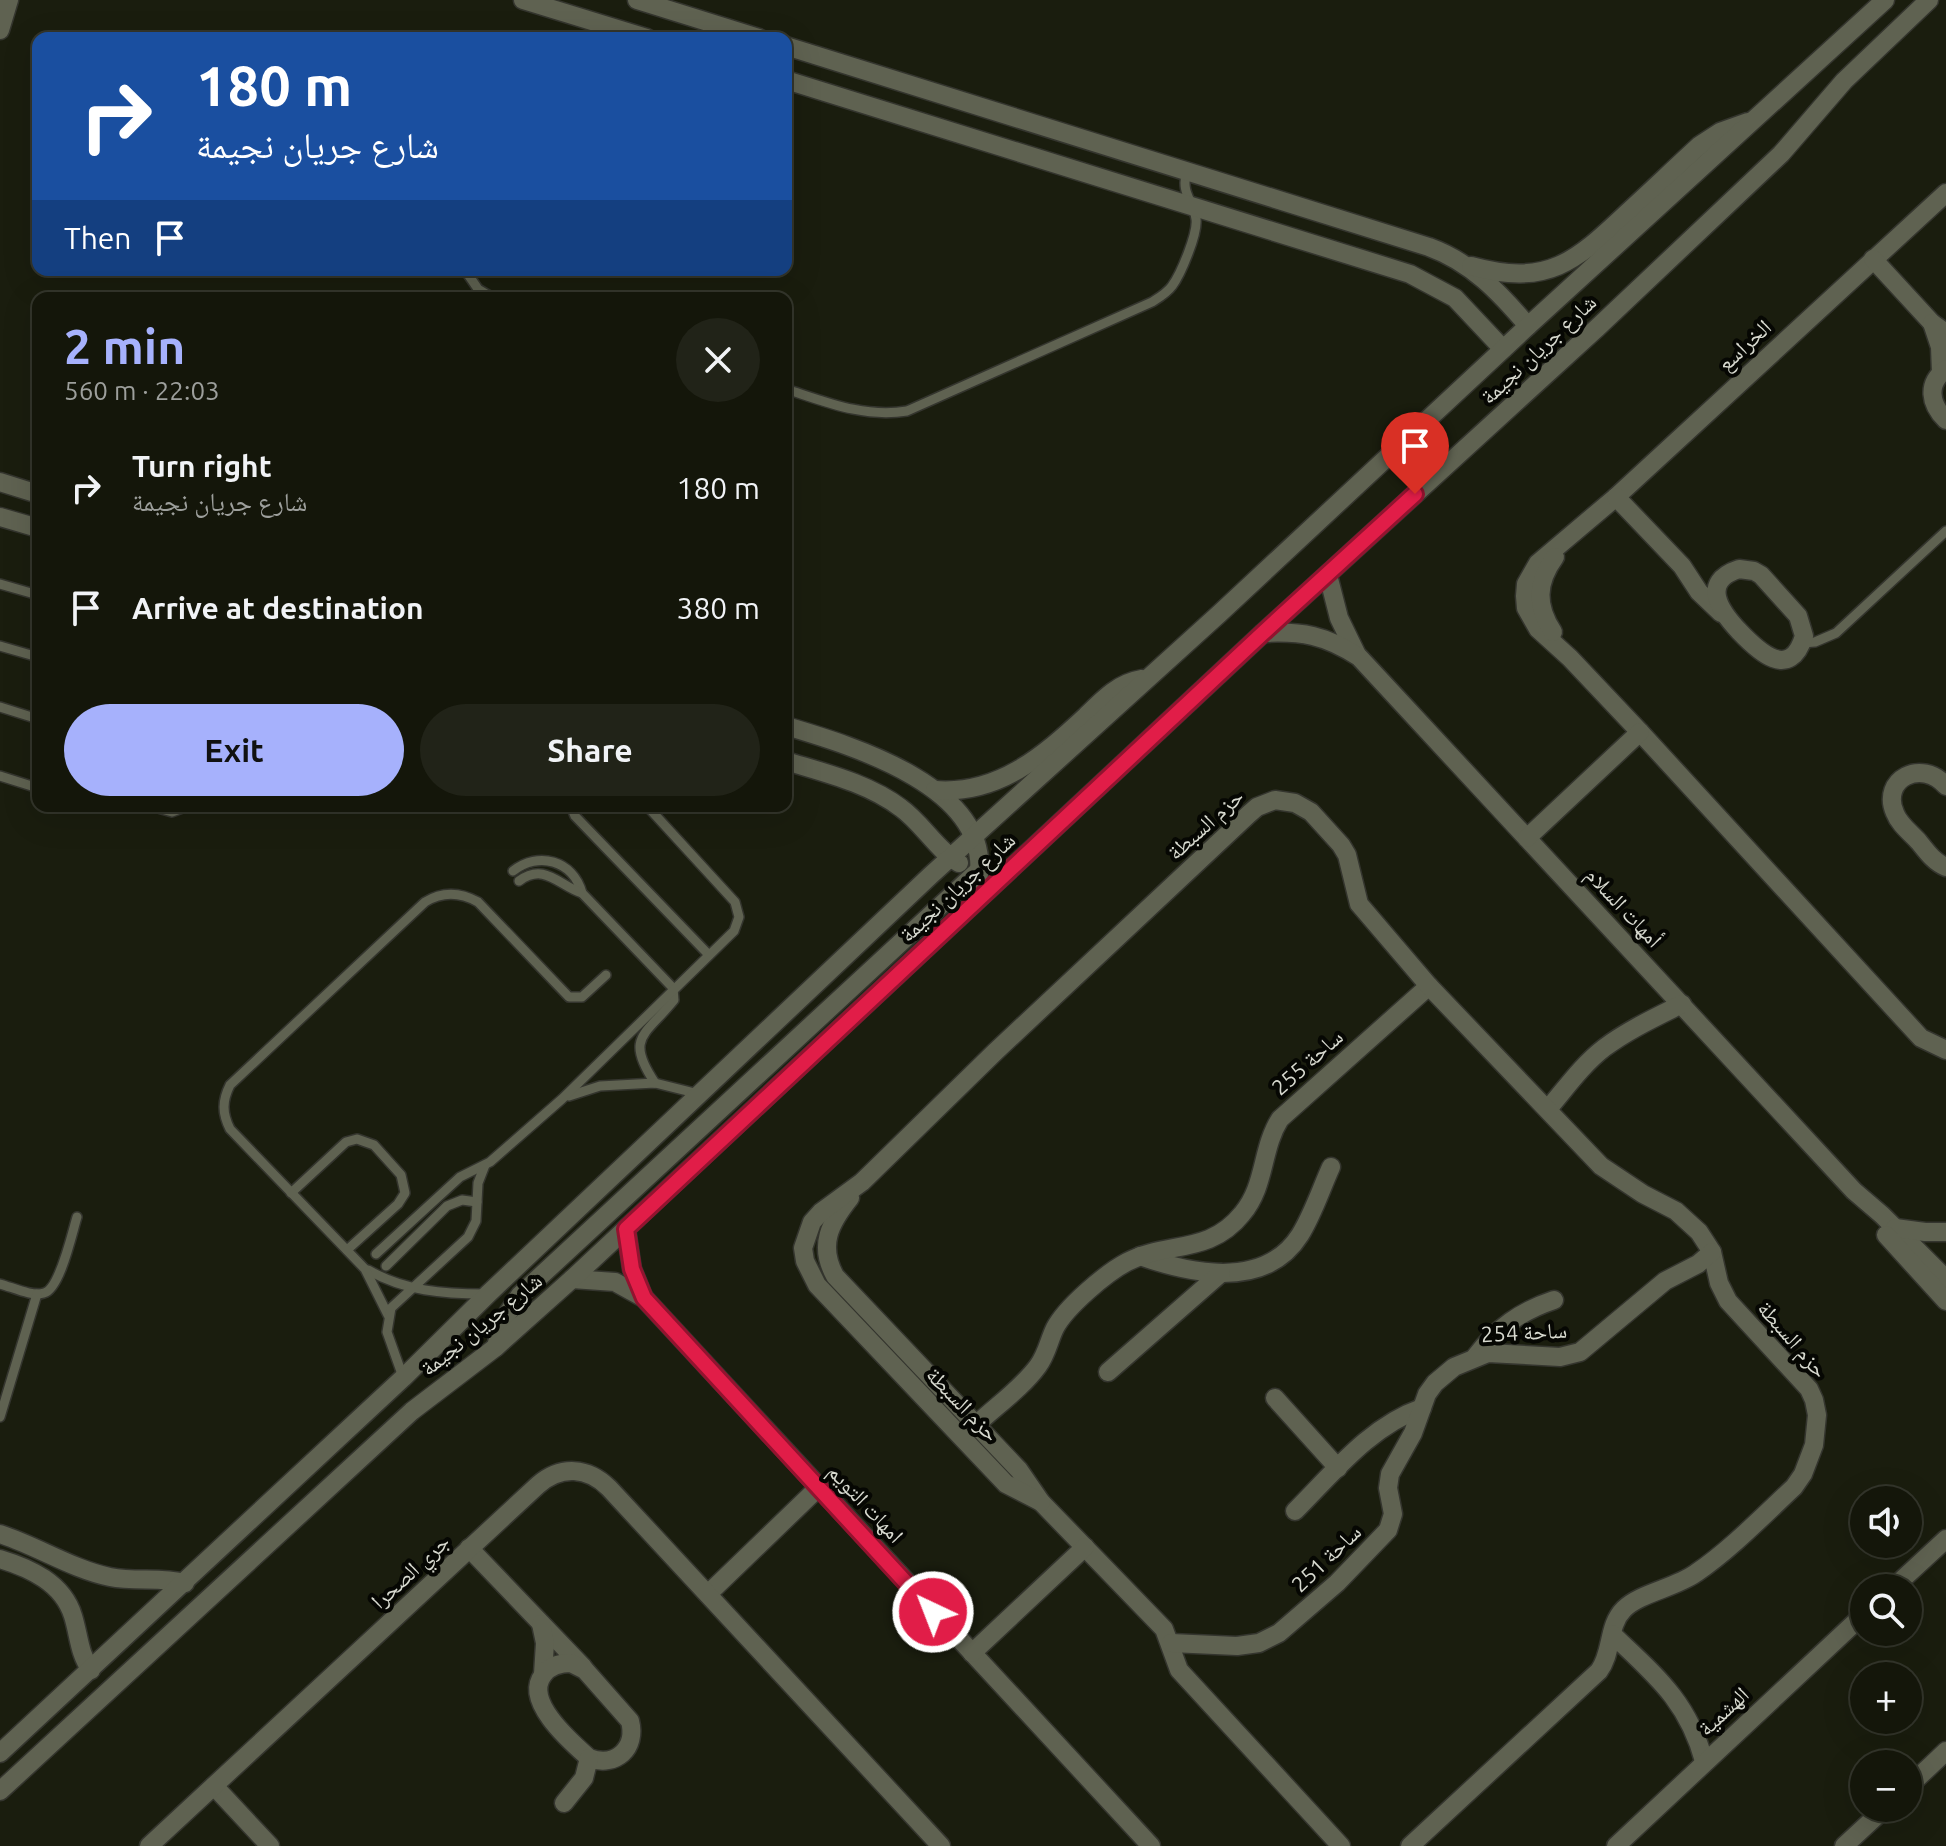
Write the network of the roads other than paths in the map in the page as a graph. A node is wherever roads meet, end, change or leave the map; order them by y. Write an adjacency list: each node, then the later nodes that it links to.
1 (9, 0): 6 (street)
2 (523, 0): 7 (street)
3 (1885, 0): 13 (street, شارع جريان نجيمة)
4 (1929, 0): 34 (street, شارع جريان نجيمة)
5 (645, 1): 8 (street)
6 (0, 30)
7 (627, 32)
8 (741, 32)
9 (792, 48): 11 (street)
10 (792, 82): 12 (street)
11 (906, 84): 12 (street); 14 (street)
12 (896, 114): 16 (street)
13 (1754, 120): 18 (street); 21 (street, شارع جريان نجيمة)
14 (1187, 170): 16 (lane); 18 (street)
15 (1946, 193): 17 (street, الخراسع)
16 (1193, 208): 23 (street); 25 (lane)
17 (1873, 259): 22 (street); 29 (street, الخراسع)
18 (1464, 265): 21 (street)
19 (469, 276): 20 (lane)
20 (483, 292)
21 (1528, 326): 23 (street, شارع جريان نجيمة)
22 (1939, 328): 24 (street)
23 (1503, 349): 44 (street, شارع جريان نجيمة)
24 (1943, 371): 26 (street)
25 (792, 391)
26 (1946, 420)
27 (0, 482): 28 (street)
28 (32, 492)
29 (1616, 497): 33 (street); 48 (street, الخراسع)
30 (0, 517): 31 (street)
31 (32, 526)
32 (1946, 531): 40 (lane)
33 (1682, 566): 35 (street); 38 (street)
34 (1328, 575): 39 (street, شارع جريان نجيمة); 43 (street, أمهات السلام)
35 (1725, 577): 38 (street); 40 (street)
36 (0, 584): 37 (lane)
37 (32, 593)
38 (1722, 613): 40 (street)
39 (1263, 633): 43 (street, أمهات السلام); 59 (street, شارع جريان نجيمة)
40 (1802, 643)
41 (0, 646): 42 (lane)
42 (32, 655)
43 (1359, 657): 57 (street, أمهات السلام)
44 (1148, 678): 53 (street); 56 (street, شارع جريان نجيمة)
45 (0, 707): 46 (lane)
46 (32, 717)
47 (792, 728): 53 (street)
48 (1640, 732): 57 (street); 71 (street, الخراسع)
49 (792, 763): 58 (street)
50 (0, 776): 51 (lane)
51 (32, 786)
52 (1946, 786): 60 (street)
53 (935, 790): 56 (street)
54 (573, 812): 66 (lane)
55 (652, 812): 66 (lane)
56 (974, 837): 58 (street, شارع جريان نجيمة); 61 (street)
57 (1527, 838): 70 (street, أمهات السلام)
58 (951, 858): 61 (street); 73 (street, شارع جريان نجيمة)
59 (1017, 864): 61 (street); 65 (street, شارع جريان نجيمة)
60 (1946, 867)
61 (979, 870): 65 (street); 107 (street)
62 (513, 871): 64 (lane)
63 (519, 881): 64 (lane)
64 (582, 893): 69 (lane)
65 (965, 913): 86 (street, شارع جريان نجيمة)
66 (709, 955): 69 (lane)
67 (606, 975): 80 (lane)
68 (1429, 986): 75 (street, حزم السبطة); 78 (street, حزم السبطة); 91 (street, ساحة 255)
69 (673, 988): 72 (lane); 74 (lane)
70 (1682, 1004): 75 (street); 79 (street, أمهات السلام)
71 (1946, 1050)
72 (655, 1083): 73 (lane); 74 (lane)
73 (701, 1094): 102 (street, شارع جريان نجيمة)
74 (562, 1099): 76 (lane)
75 (1548, 1109): 89 (street, حزم السبطة)
76 (485, 1165): 81 (lane); 82 (lane)
77 (1331, 1167): 95 (street)
78 (862, 1182): 92 (street, حزم السبطة); 96 (street, حزم السبطة)
79 (1854, 1191): 85 (street, أمهات السلام); 97 (street, أمهات السلام)
80 (291, 1193): 88 (lane); 88 (lane)
81 (434, 1202): 83 (lane); 90 (lane)
82 (477, 1202): 83 (lane); 100 (lane)
83 (442, 1210): 93 (lane)
84 (77, 1217): 101 (lane)
85 (1895, 1228): 87 (street); 97 (street, أمهات السلام)
86 (626, 1229): 98 (street, شارع جريان نجيمة); 103 (street, امهات التويم)
87 (1946, 1232)
88 (347, 1250): 94 (lane)
89 (1712, 1252): 109 (street, ساحة 254); 131 (street, حزم السبطة)
90 (376, 1254)
91 (1140, 1256): 95 (street); 116 (street)
92 (829, 1264): 96 (street); 108 (street, حزم السبطة)
93 (386, 1266)
94 (365, 1269): 100 (lane); 106 (lane)
95 (1221, 1273): 110 (street)
96 (811, 1274): 108 (street, حزم السبطة)
97 (1942, 1276): 105 (street, أمهات السلام)
98 (572, 1279): 103 (street, امهات التويم); 107 (street, شارع جريان نجيمة)
99 (0, 1284): 101 (lane)
100 (411, 1288): 102 (lane); 106 (lane)
101 (37, 1294): 115 (lane)
102 (488, 1294): 111 (street, شارع جريان نجيمة)
103 (644, 1298): 118 (street, امهات التويم)
104 (1554, 1300): 109 (street)
105 (1946, 1301)
106 (388, 1315): 111 (lane)
107 (496, 1347): 143 (street, شارع جريان نجيمة)
108 (891, 1350): 113 (street, حزم السبطة)
109 (1476, 1356): 114 (street, ساحة 254)
110 (1108, 1372)
111 (403, 1378): 127 (street, شارع جريان نجيمة)
112 (1275, 1398): 117 (street)
113 (942, 1403): 116 (street, حزم السبطة); 119 (street, حزم السبطة)
114 (1422, 1408): 117 (street); 132 (street, ساحة 251)
115 (0, 1417)
116 (976, 1425): 119 (street, حزم السبطة)
117 (1338, 1468): 120 (street)
118 (819, 1487): 128 (street); 133 (street, امهات التويم)
119 (1041, 1502): 123 (street, حزم السبطة)
120 (1295, 1511)
121 (0, 1534): 127 (street)
122 (1946, 1539): 126 (street)
123 (1085, 1547): 132 (street, حزم السبطة); 133 (street)
124 (469, 1548): 128 (street, جري الصحرا); 129 (street); 142 (street, جري الصحرا)
125 (0, 1559): 134 (street)
126 (1908, 1574)
127 (185, 1583): 134 (street, شارع جريان نجيمة)
128 (708, 1594): 148 (street, جري الصحرا)
129 (541, 1624): 135 (street); 136 (street)
130 (1850, 1627): 140 (street, الهشمية)
131 (1612, 1634): 140 (street); 151 (street, حزم السبطة)
132 (1171, 1643): 150 (street, حزم السبطة)
133 (972, 1653): 149 (street, امهات التويم)
134 (91, 1670): 138 (street, شارع جريان نجيمة)
135 (585, 1670): 136 (street); 139 (street)
136 (543, 1674): 139 (street)
137 (1946, 1751): 141 (street)
138 (0, 1753)
139 (589, 1758): 144 (street)
140 (1704, 1761): 152 (street, الهشمية)
141 (1922, 1774)
142 (214, 1786): 146 (street, جري الصحرا); 147 (street)
143 (0, 1791)
144 (564, 1803)
145 (1870, 1822): 153 (street)
146 (149, 1846)
147 (270, 1846)
148 (941, 1846)
149 (1151, 1846)
150 (1341, 1846)
151 (1410, 1846)
152 (1617, 1846)
153 (1844, 1846)

